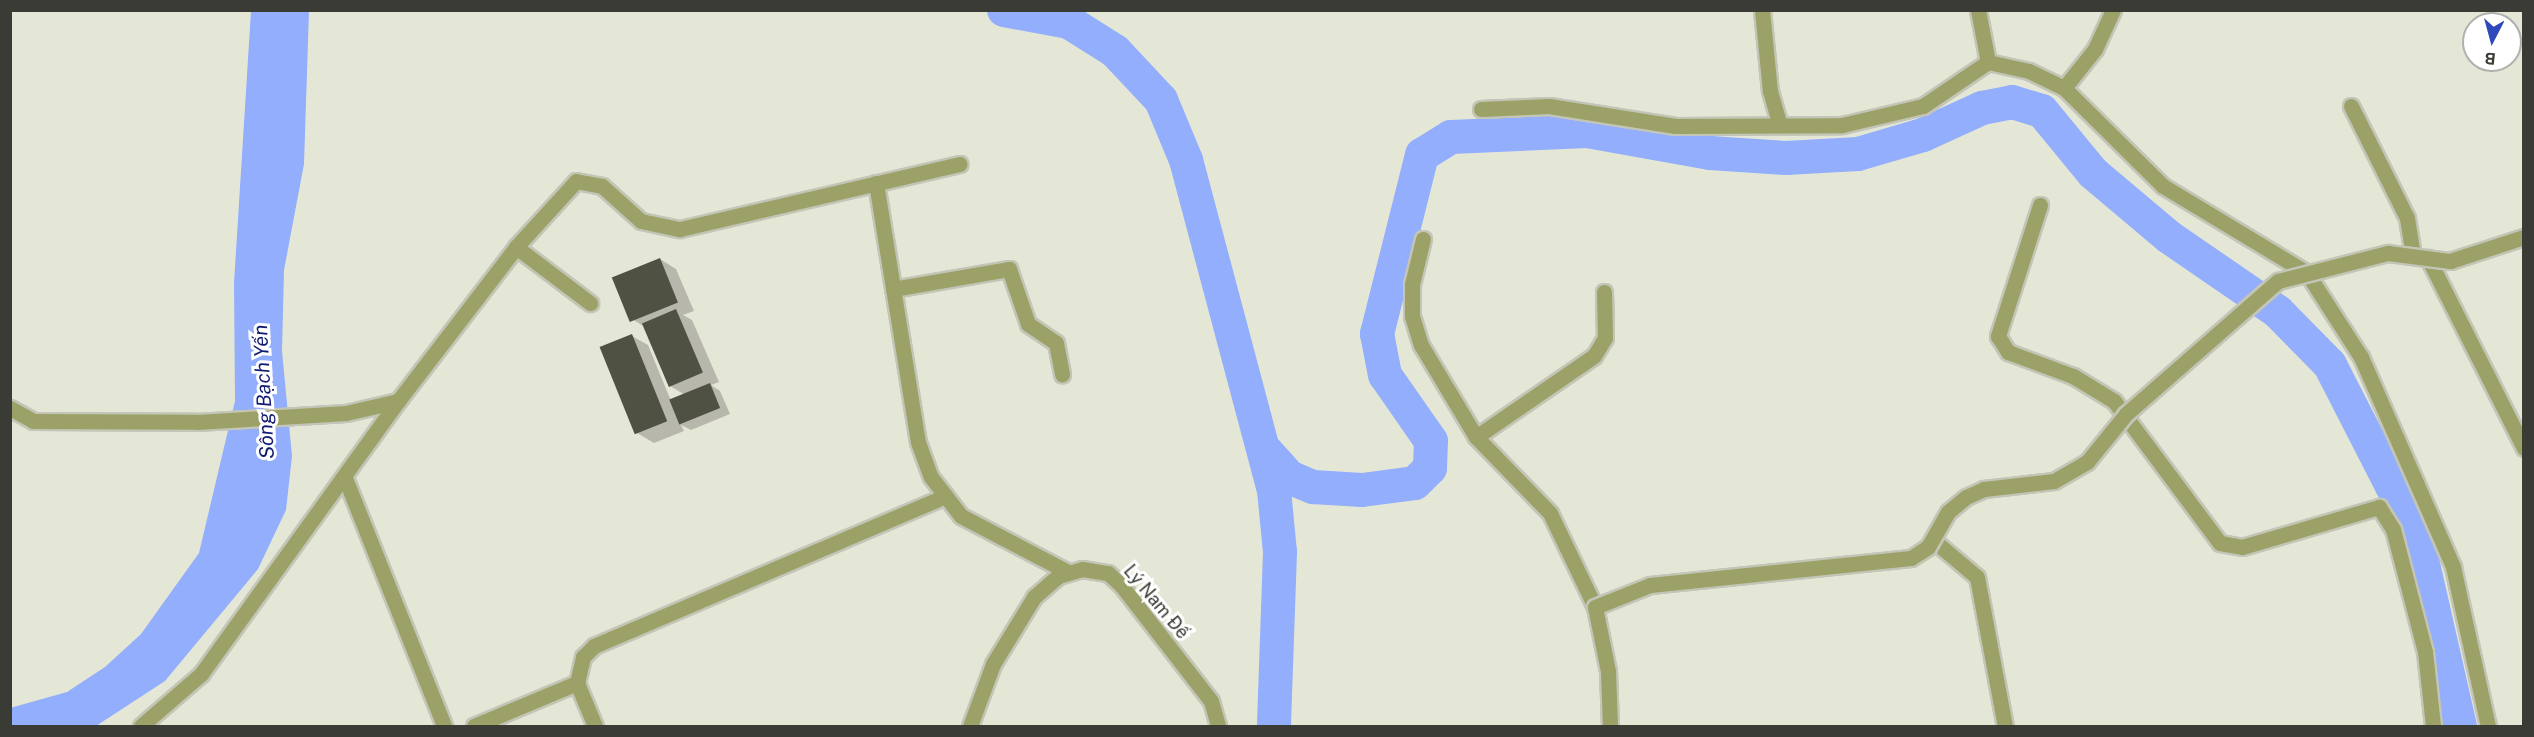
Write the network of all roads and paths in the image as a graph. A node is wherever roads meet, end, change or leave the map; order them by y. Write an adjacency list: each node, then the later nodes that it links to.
1 (1762, 10): 8 (street)
2 (1978, 10): 4 (street)
3 (2113, 10): 5 (street)
4 (1988, 62): 5 (street); 8 (street)
5 (2064, 88): 16 (street)
6 (2351, 106): 15 (street)
7 (1481, 109): 8 (street)
8 (1779, 123)
9 (960, 165): 10 (street)
10 (876, 183): 14 (street); 17 (street)
11 (2040, 205): 23 (street)
12 (2523, 237): 15 (street, bridge)
13 (1423, 239): 24 (street)
14 (516, 247): 19 (street); 21 (street)
15 (2420, 257): 16 (street, bridge); 25 (street)
16 (2307, 273): 23 (street, bridge); 41 (street)
17 (893, 289): 20 (street); 27 (street)
18 (1604, 292): 24 (street)
19 (590, 303)
20 (1062, 374)
21 (398, 400): 22 (street); 26 (street)
22 (10, 408)
23 (2126, 414): 28 (street, bridge); 40 (street)
24 (1476, 437): 30 (street)
25 (2523, 448)
26 (345, 478): 32 (street); 33 (street)
27 (945, 496): 29 (street); 31 (street)
28 (1933, 540): 30 (street, bridge); 39 (street)
29 (1068, 572): 36 (street); 37 (street, Lý Nam Đế)
30 (1595, 607): 38 (street, bridge)
31 (577, 684): 34 (street); 35 (street)
32 (146, 724)
33 (444, 726)
34 (474, 726)
35 (595, 726)
36 (970, 726)
37 (1218, 726)
38 (1610, 726)
39 (2005, 726)
40 (2433, 726)
41 (2488, 726)

